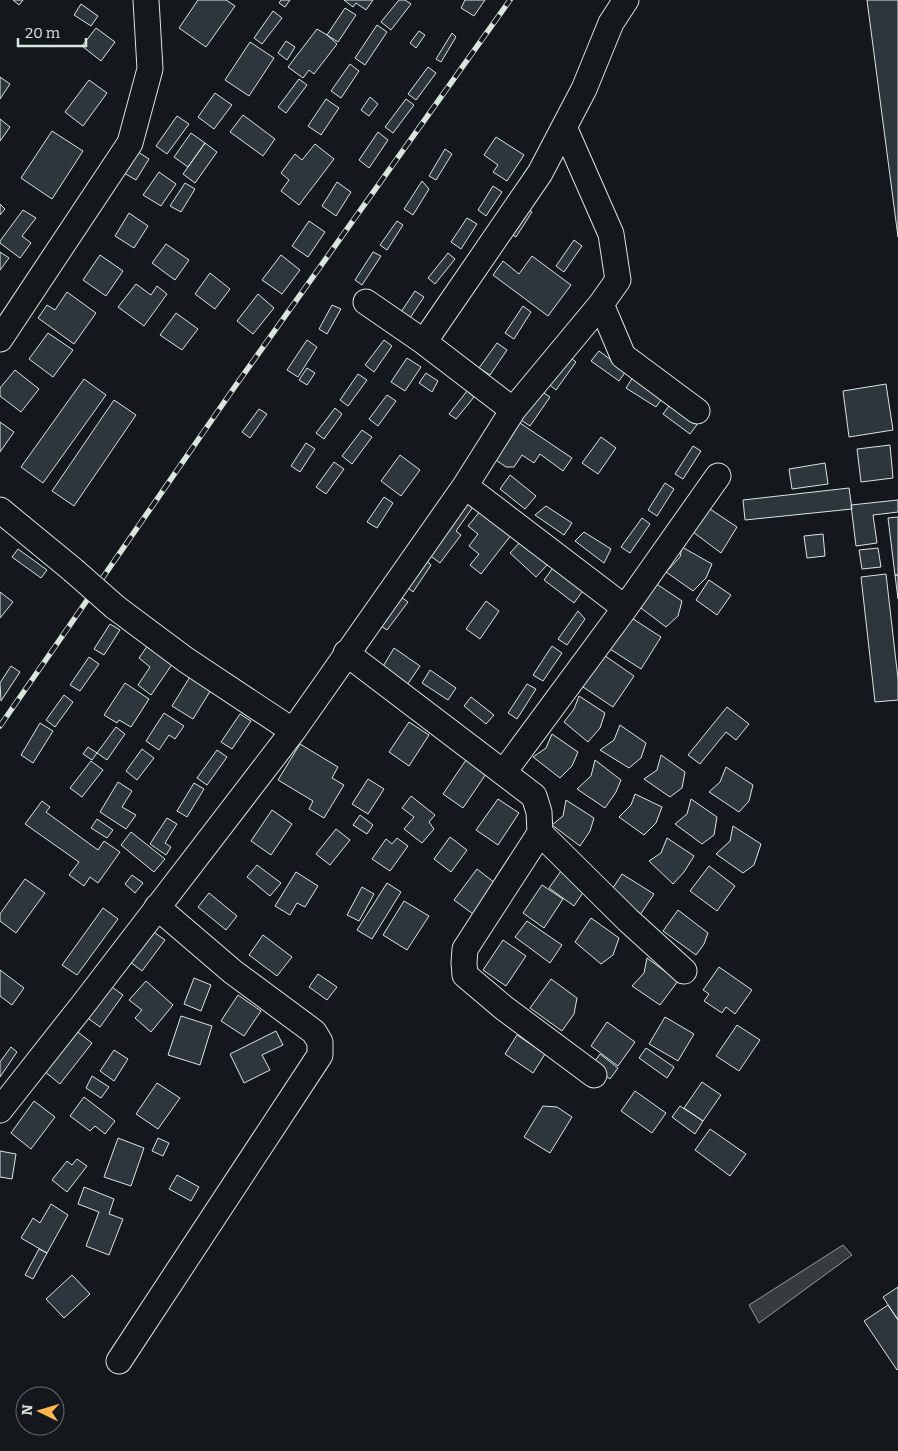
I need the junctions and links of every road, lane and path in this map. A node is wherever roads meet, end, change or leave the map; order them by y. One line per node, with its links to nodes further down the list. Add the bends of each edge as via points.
1 (146, 0): 6 (street, via 150,69 130,143)
2 (626, 0): 3 (street, via 611,23 584,89)
3 (564, 127): 5 (street, via 611,234 618,280); 7 (street, via 540,173)
4 (366, 302): 7 (street)
5 (601, 304): 8 (street); 9 (street, via 623,356)
6 (0, 339)
7 (424, 342): 8 (street)
8 (513, 410): 11 (street)
9 (696, 411)
10 (718, 476): 13 (street)
11 (466, 486): 13 (street); 14 (street)
12 (0, 510): 15 (street, bridge, via 115,607 186,660)
13 (625, 608): 16 (street)
14 (346, 653): 15 (street); 16 (street)
15 (293, 731): 18 (street)
16 (504, 772): 17 (street, via 534,796)
17 (540, 833): 19 (street); 20 (street, via 465,949 465,975)
18 (157, 907): 21 (street); 22 (street, via 234,972 314,1032 320,1042 320,1055)
19 (684, 971)
20 (594, 1075)
21 (0, 1110)
22 (119, 1361)

